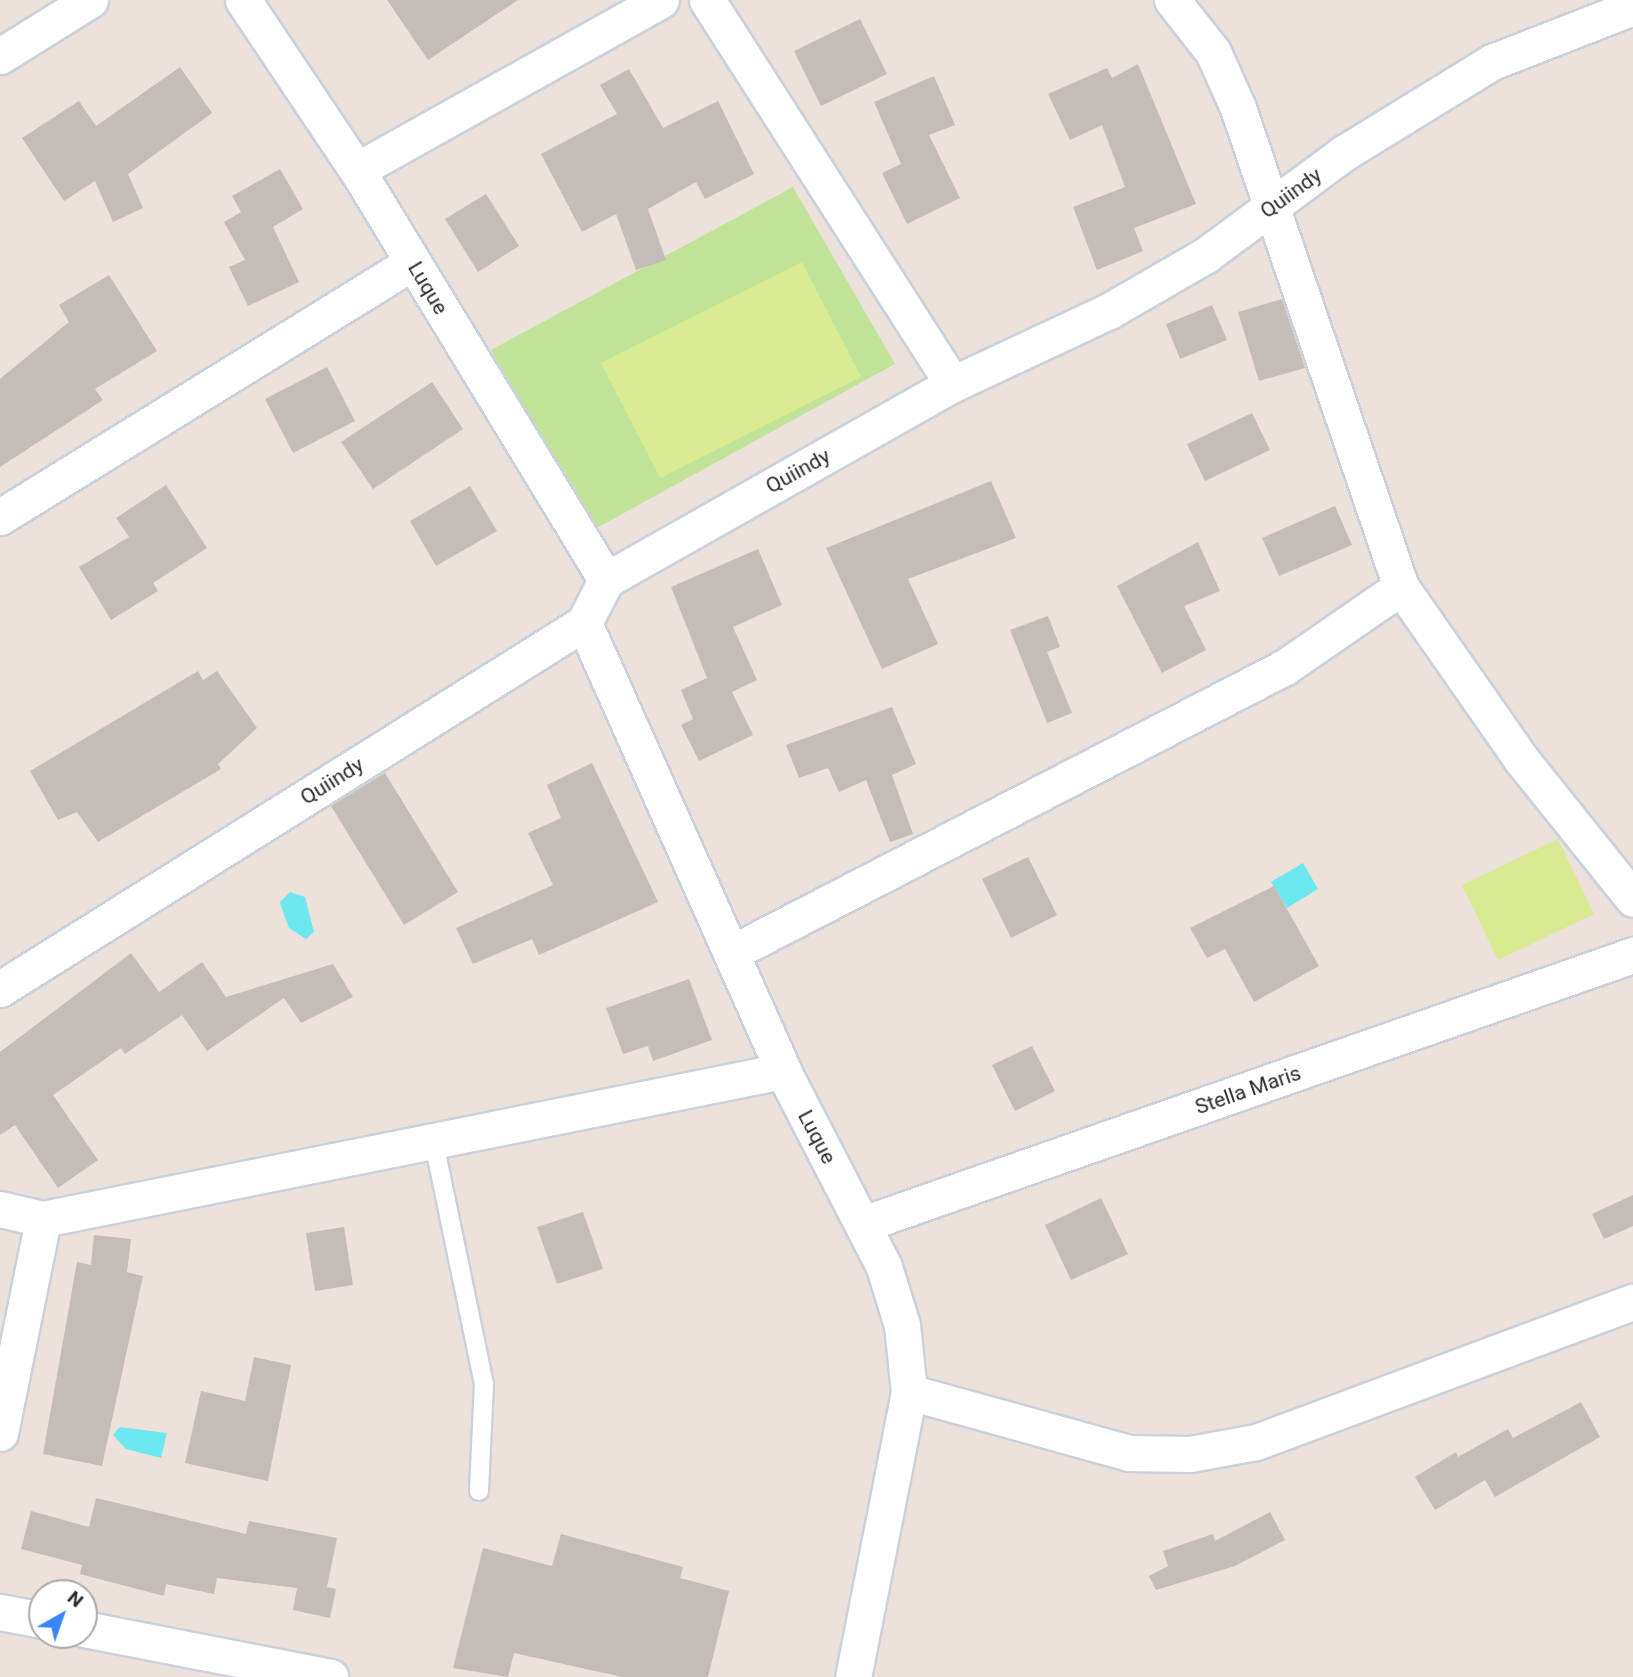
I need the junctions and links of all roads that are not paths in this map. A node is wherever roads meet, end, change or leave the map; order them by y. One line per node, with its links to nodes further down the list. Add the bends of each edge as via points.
1 (90, 0): 7 (street)
2 (243, 0): 8 (street, Luque)
3 (662, 0): 8 (street)
4 (707, 0): 11 (street)
5 (1172, 0): 9 (street, via 1213,52)
6 (1633, 7): 9 (street, Quiindy, via 1492,62 1344,153)
7 (0, 56)
8 (357, 170): 10 (street, Luque)
9 (1275, 205): 11 (street, Quiindy, via 1206,255 1109,311); 14 (street)
10 (412, 263): 12 (street); 13 (street, Luque)
11 (953, 384): 13 (street, Quiindy)
12 (0, 517)
13 (606, 580): 15 (street)
14 (1401, 587): 16 (street, via 1521,759); 17 (street, via 1285,667)
15 (584, 623): 17 (street, Luque); 19 (street, Quiindy)
16 (1633, 899)
17 (735, 951): 20 (street, Luque)
18 (1633, 955): 24 (street, Stella Maris)
19 (0, 989)
20 (783, 1071): 21 (street); 24 (street, Luque)
21 (433, 1139): 23 (street); 28 (lane, via 484,1384)
22 (0, 1209): 23 (street)
23 (43, 1219): 27 (street)
24 (863, 1224): 26 (street, Luque, via 902,1325)
25 (1633, 1302): 26 (street, via 1256,1442 1191,1454 1129,1453)
26 (909, 1392): 33 (street, Luque)
27 (0, 1433)
28 (480, 1491)
29 (0, 1612): 30 (street)
30 (28, 1617)
31 (98, 1632): 32 (street)
32 (330, 1677)
33 (853, 1677)

